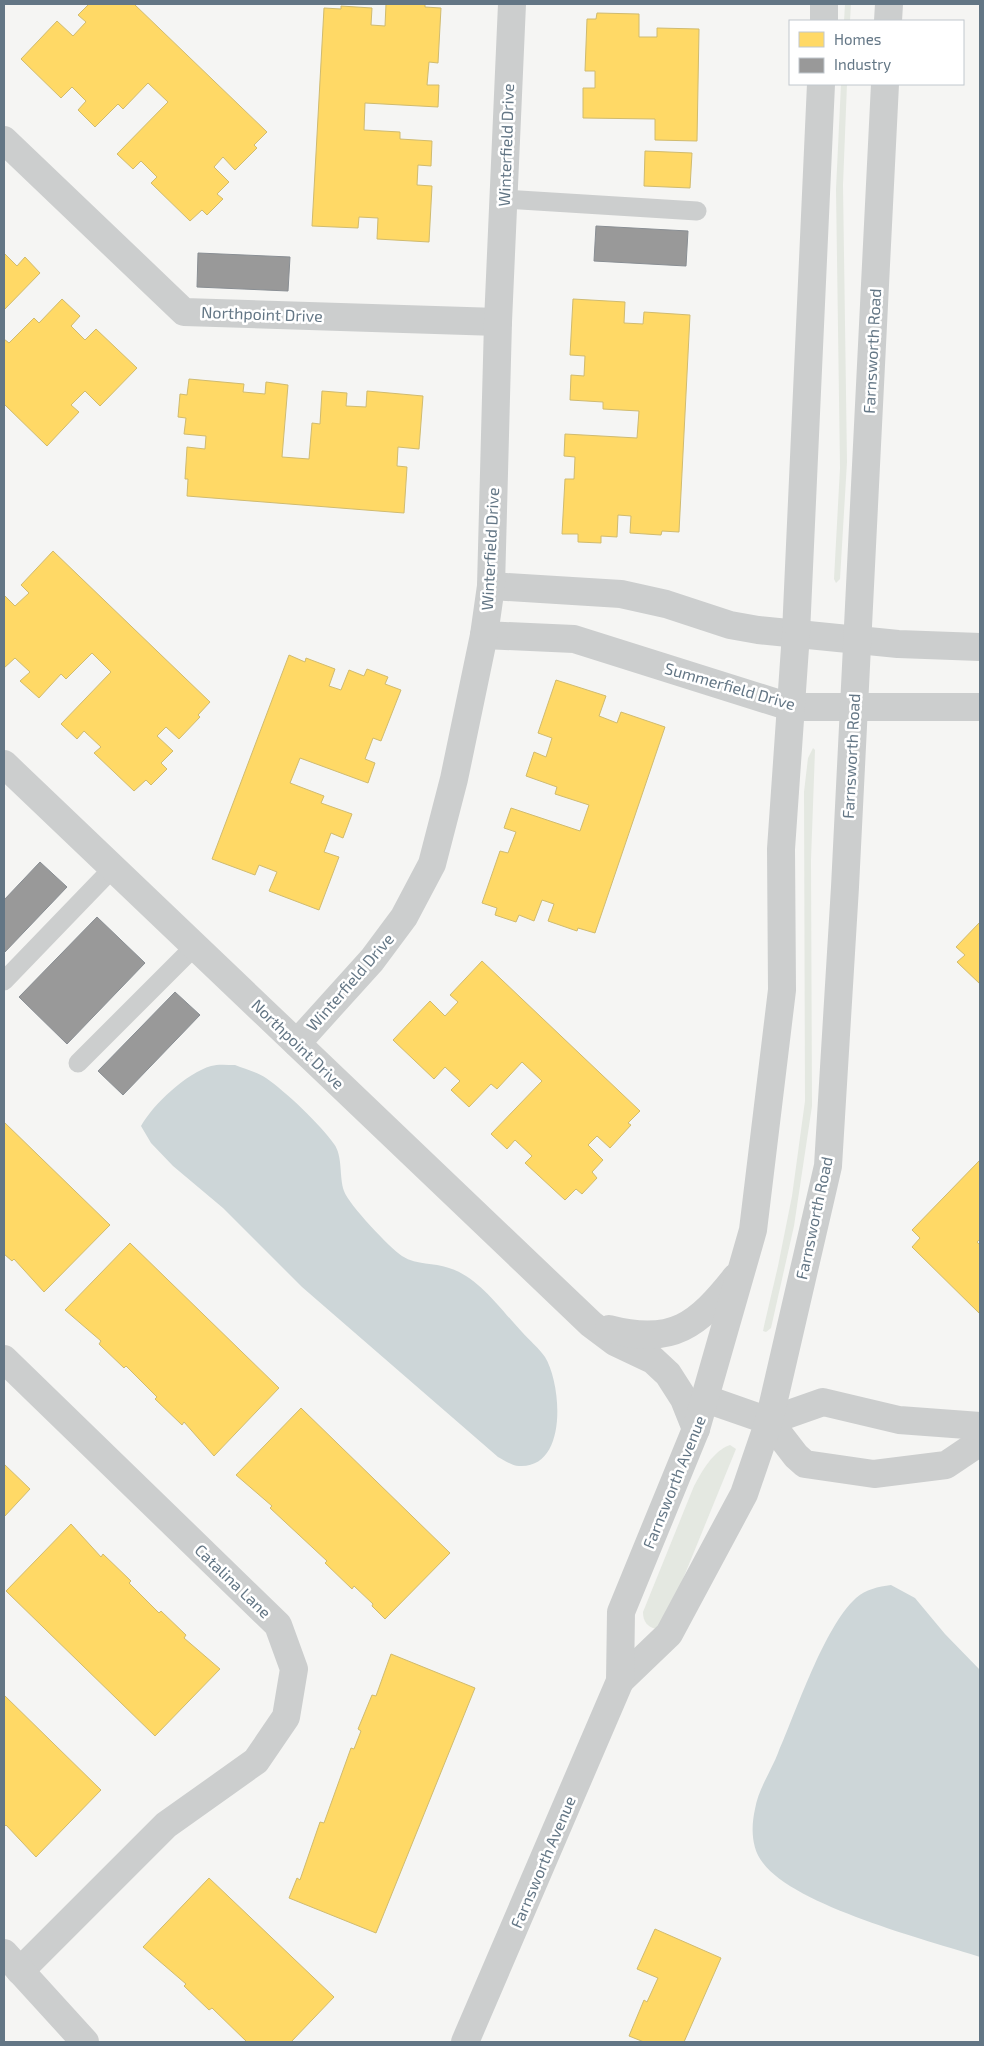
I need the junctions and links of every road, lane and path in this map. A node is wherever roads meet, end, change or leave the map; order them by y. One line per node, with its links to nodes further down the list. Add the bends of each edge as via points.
1 (512, 4): 9 (street, Winterfield Drive)
2 (824, 4): 4 (street)
3 (889, 4): 5 (street)
4 (824, 20)
5 (888, 20)
6 (821, 85): 13 (street)
7 (885, 85): 15 (street, Farnsworth Road)
8 (4, 140): 11 (street, Northpoint Drive, via 184,312)
9 (504, 199): 10 (lane); 11 (street, Winterfield Drive)
10 (697, 211)
11 (498, 322): 12 (street, Winterfield Drive)
12 (491, 586): 13 (street, via 621,594 666,604 730,625); 14 (street, Winterfield Drive)
13 (796, 633): 15 (street); 17 (street)
14 (484, 635): 17 (street, Summerfield Drive, via 574,639); 24 (street, Winterfield Drive, via 432,864 404,917 372,960)
15 (858, 640): 16 (street); 18 (street, Farnsworth Road)
16 (980, 647)
17 (790, 707): 18 (street, Summerfield Drive); 26 (street, via 780,849 782,990 753,1230)
18 (854, 707): 19 (street, Summerfield Drive); 30 (street, Farnsworth Road, via 828,1166)
19 (980, 707)
20 (4, 764): 21 (street, Northpoint Drive)
21 (113, 868): 22 (street, Northpoint Drive); 23 (lane)
22 (195, 946): 24 (street, Northpoint Drive); 25 (lane)
23 (4, 981)
24 (297, 1043): 27 (street, Northpoint Drive)
25 (78, 1062)
26 (744, 1267): 27 (street, via 712,1307 676,1330 661,1335 641,1335); 29 (street)
27 (591, 1324): 32 (street, Northpoint Drive, via 615,1342 653,1360 668,1374 684,1399)
28 (4, 1360): 35 (street, Catalina Lane, via 278,1625 294,1669 286,1717 256,1761 166,1825)
29 (706, 1399): 30 (street); 32 (street, Farnsworth Avenue)
30 (769, 1421): 31 (street, via 823,1402 898,1420); 33 (street, via 805,1464 874,1474 946,1464); 34 (street, Farnsworth Avenue, via 744,1494 669,1634)
31 (980, 1426)
32 (696, 1429): 34 (street, Farnsworth Avenue, via 621,1612)
33 (980, 1442)
34 (620, 1681): 37 (street, Farnsworth Avenue)
35 (12, 1962): 36 (street)
36 (86, 2042)
37 (465, 2042)

